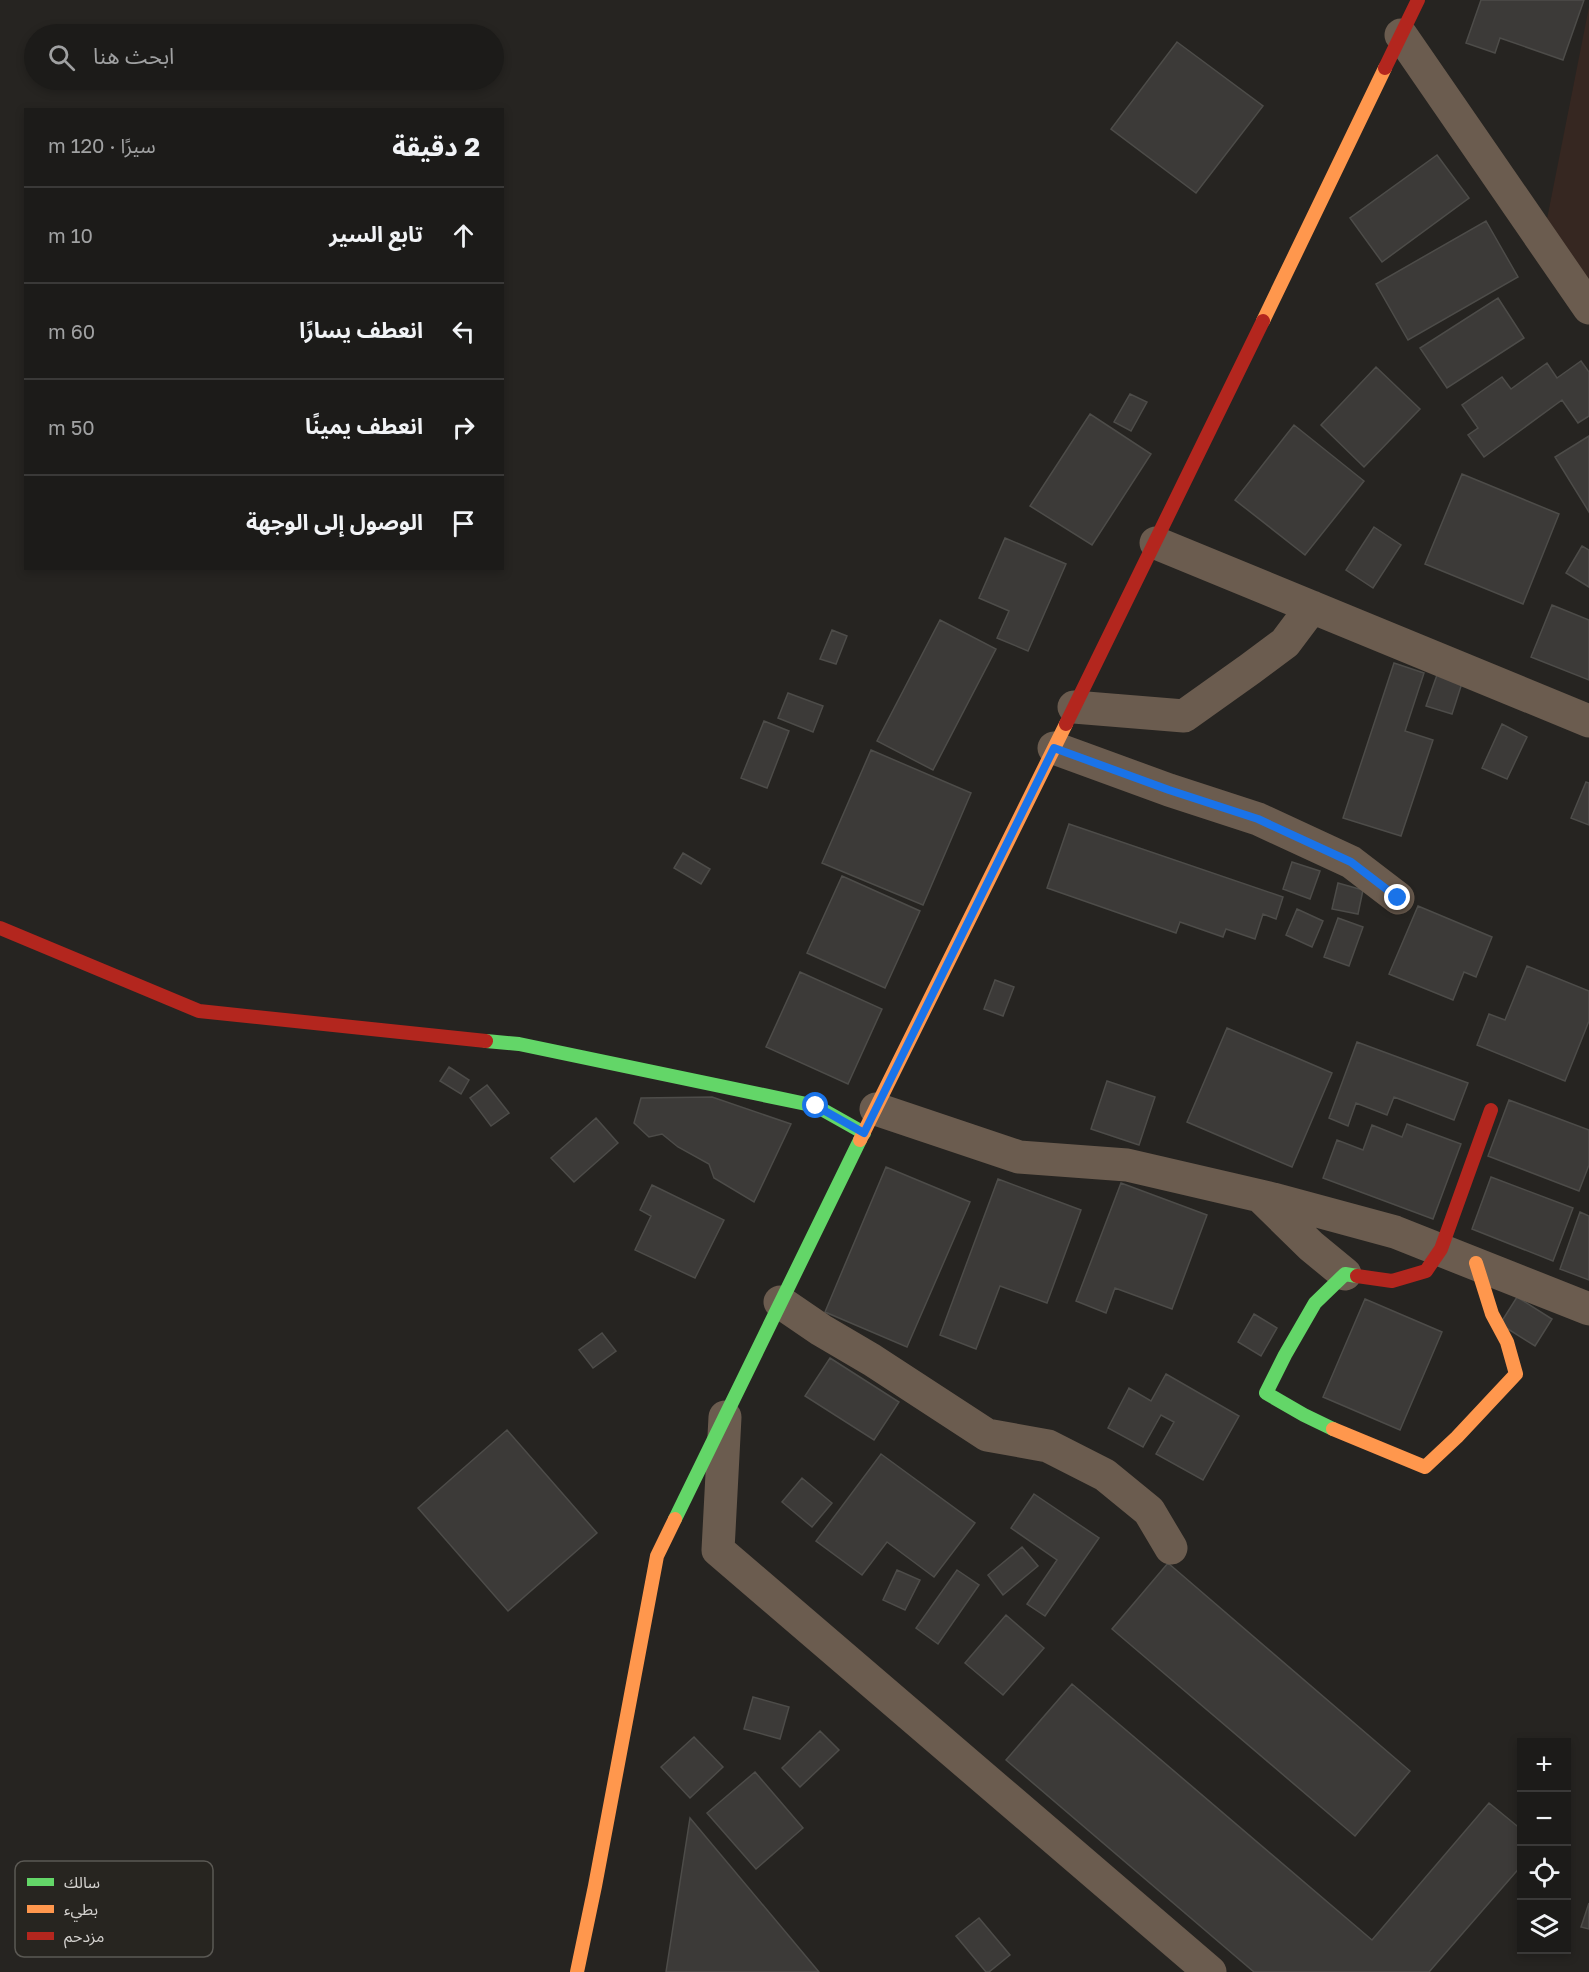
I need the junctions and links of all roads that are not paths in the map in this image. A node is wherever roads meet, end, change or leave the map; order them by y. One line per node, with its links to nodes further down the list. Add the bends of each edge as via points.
1 (1411, 10): 2 (street); 3 (street)
2 (1589, 308)
3 (1156, 543): 4 (street); 5 (street)
4 (1312, 607): 5 (street, via 1285,643 1184,716); 6 (street)
5 (1074, 707): 7 (street)
6 (1589, 721)
7 (1054, 748): 8 (street, via 1258,819 1351,862); 11 (street)
8 (1398, 898)
9 (0, 928): 11 (street, via 199,1011 519,1044 816,1106)
10 (1491, 1110): 13 (street)
11 (870, 1121): 12 (street, via 1018,1157 1127,1165); 16 (street)
12 (1259, 1196): 13 (street, via 1395,1232); 15 (street)
13 (1441, 1249): 14 (street); 15 (street, via 1426,1271 1392,1281)
14 (1476, 1263): 15 (street, via 1516,1374 1425,1467 1295,1410 1266,1393 1316,1303); 17 (street)
15 (1345, 1274)
16 (780, 1302): 18 (street); 19 (street, via 987,1435 1048,1446 1105,1475 1149,1511)
17 (1589, 1309)
18 (724, 1417): 20 (street, via 657,1556); 21 (street, via 718,1550)
19 (1171, 1548)
20 (577, 1972)
21 (1210, 1972)

